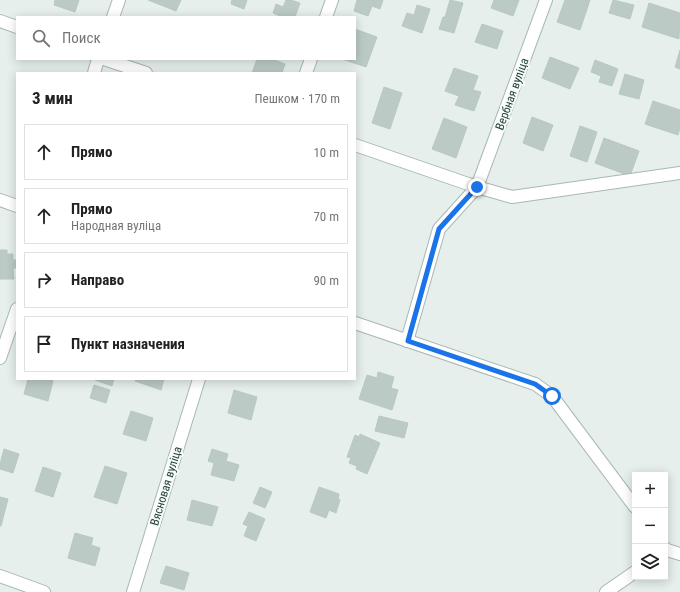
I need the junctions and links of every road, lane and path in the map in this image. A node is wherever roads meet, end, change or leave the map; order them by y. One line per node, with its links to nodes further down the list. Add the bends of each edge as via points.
1 (119, 0): 4 (street)
2 (332, 0): 5 (street)
3 (546, 0): 16 (street, Вербная вуліца)
4 (113, 16)
5 (326, 16)
6 (0, 21): 7 (street)
7 (16, 27)
8 (98, 60): 11 (street)
9 (107, 60): 12 (street)
10 (311, 60): 13 (street)
11 (94, 72)
12 (143, 72)
13 (306, 72)
14 (356, 145): 16 (street)
15 (680, 173): 16 (street, via 512,197)
16 (477, 187): 21 (street, via 439,229)
17 (0, 200): 18 (street)
18 (16, 206)
19 (16, 312): 22 (street)
20 (356, 323): 21 (street)
21 (408, 341): 24 (street, via 535,384 552,396)
22 (0, 358)
23 (199, 380): 30 (street, Вясновая вуліца)
24 (632, 504)
25 (668, 551): 26 (street)
26 (680, 554)
27 (632, 574): 31 (street)
28 (0, 576): 29 (street)
29 (44, 592)
30 (133, 592)
31 (606, 592)

